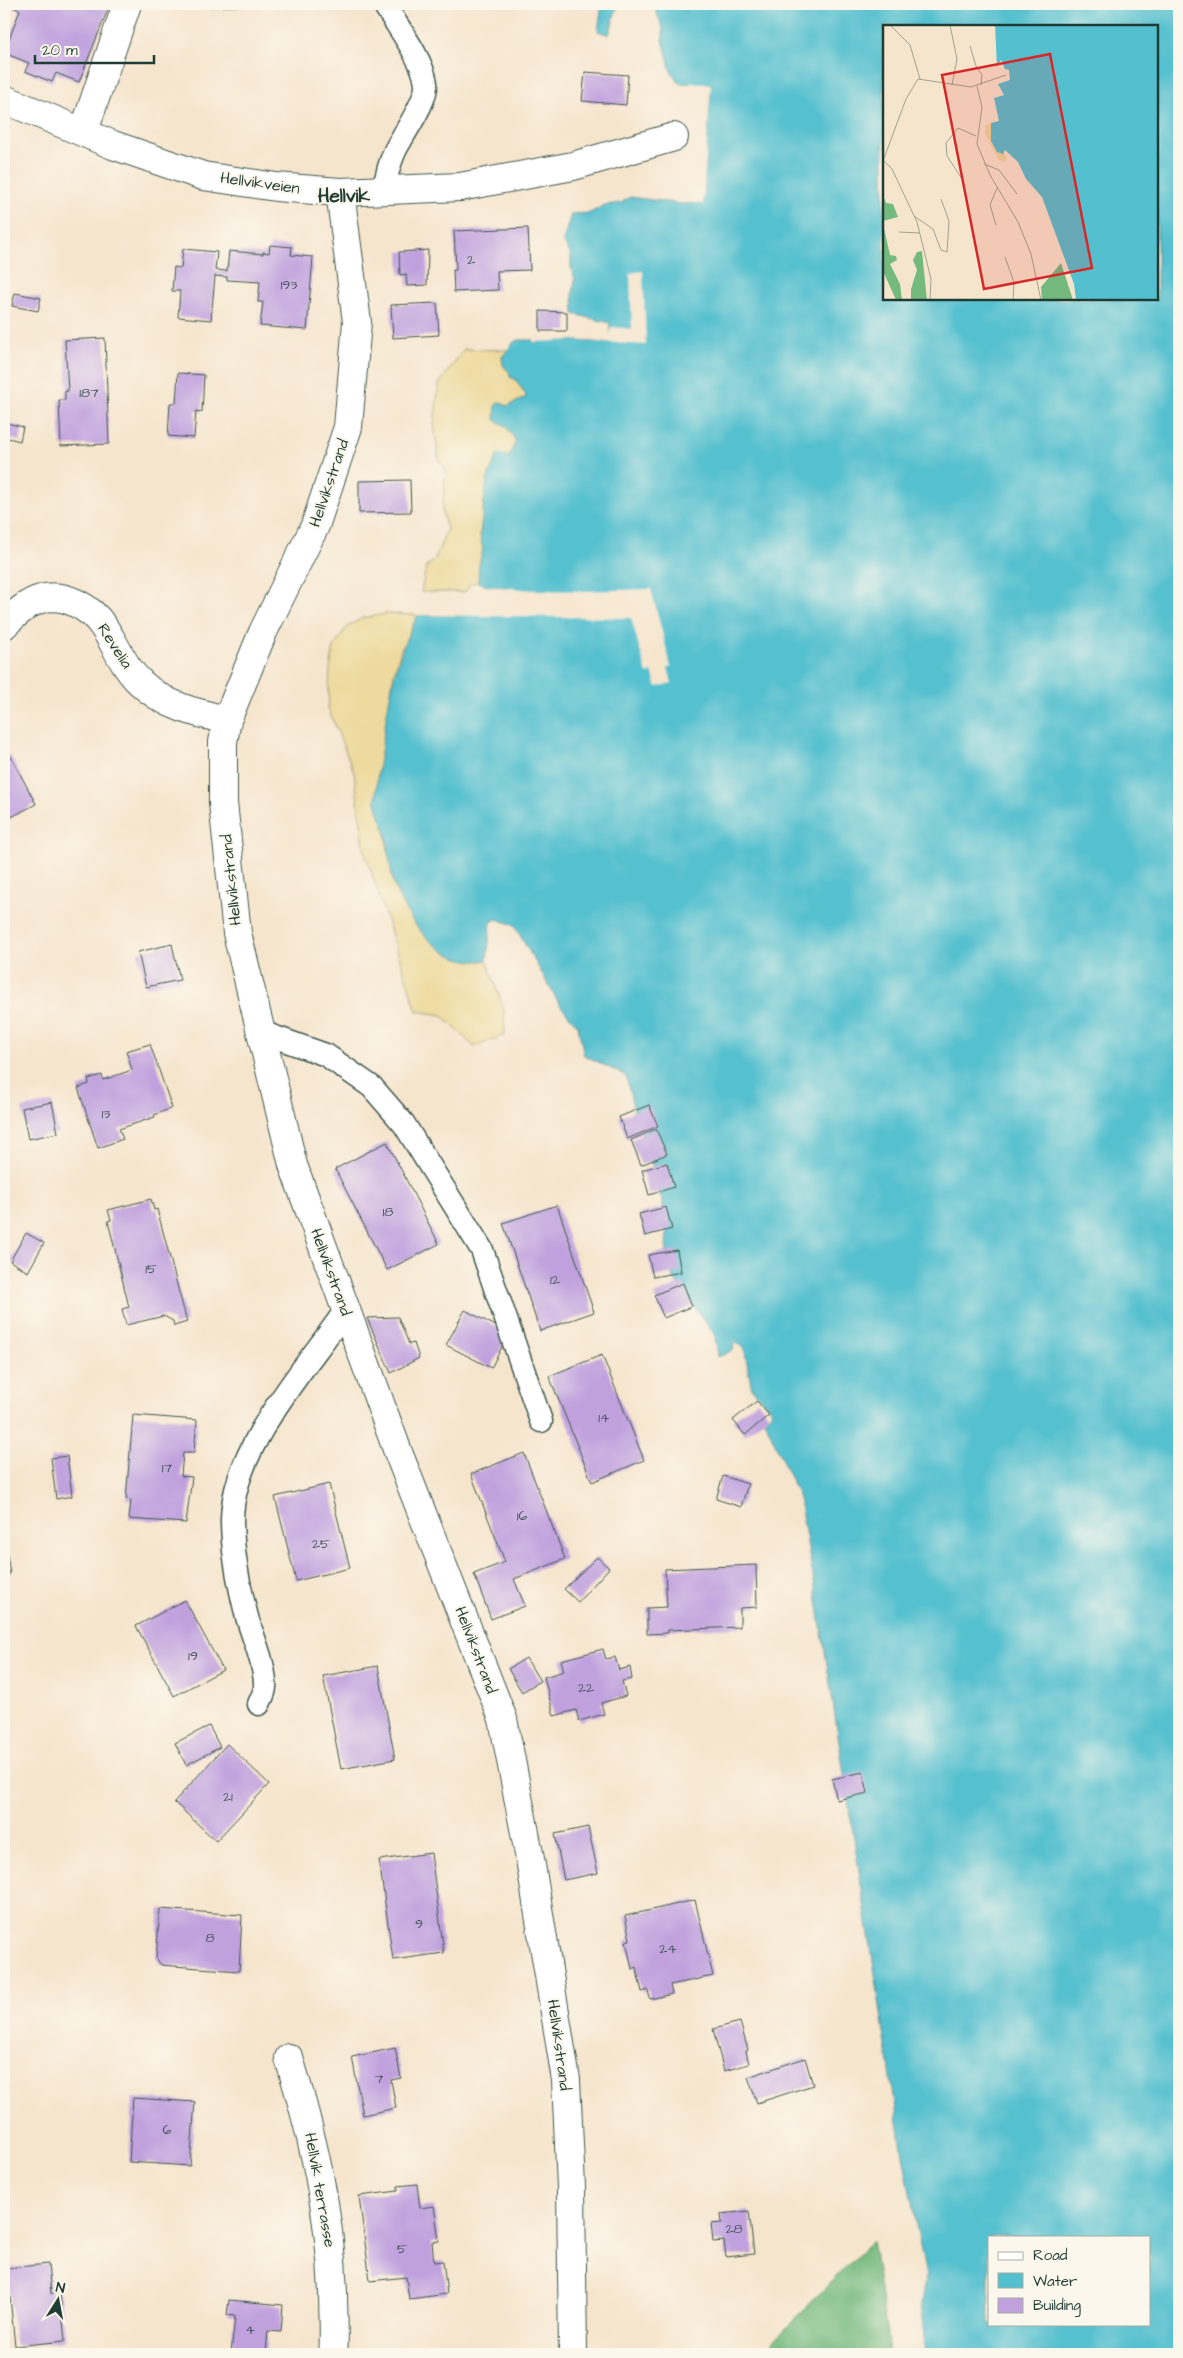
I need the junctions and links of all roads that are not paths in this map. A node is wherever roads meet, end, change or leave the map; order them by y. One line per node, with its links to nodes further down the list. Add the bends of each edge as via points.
1 (127, 4): 4 (street)
2 (384, 4): 6 (lane, via 414,52 426,82 424,94 394,152)
3 (4, 99): 4 (street, Hellvikveien)
4 (84, 131): 7 (street, Hellvikveien, via 113,145 202,176)
5 (674, 138): 6 (street, Hellvikveien, via 572,166 460,187)
6 (384, 190): 7 (street, Hellvikveien)
7 (340, 192): 9 (street, Hellvikstrand, via 357,322 348,427 315,526 263,632)
8 (4, 626): 9 (street, Revelia, via 26,606 41,599 68,600 92,613 125,664 154,695 189,711)
9 (227, 720): 10 (street, Hellvikstrand, via 223,742 223,803 237,933)
10 (261, 1032): 11 (street, Hellvikstrand, via 293,1165); 12 (lane, via 326,1055 372,1087 404,1124 482,1250)
11 (345, 1311): 13 (lane, via 293,1381 264,1427 240,1479 232,1518 235,1557 246,1615 266,1685); 16 (street, Hellvikstrand, via 503,1719 530,1858 566,2080)
12 (541, 1420)
13 (259, 1704)
14 (289, 2058): 15 (street, Hellvik terrasse, via 305,2109 326,2206 331,2248)
15 (333, 2354)
16 (573, 2354)

